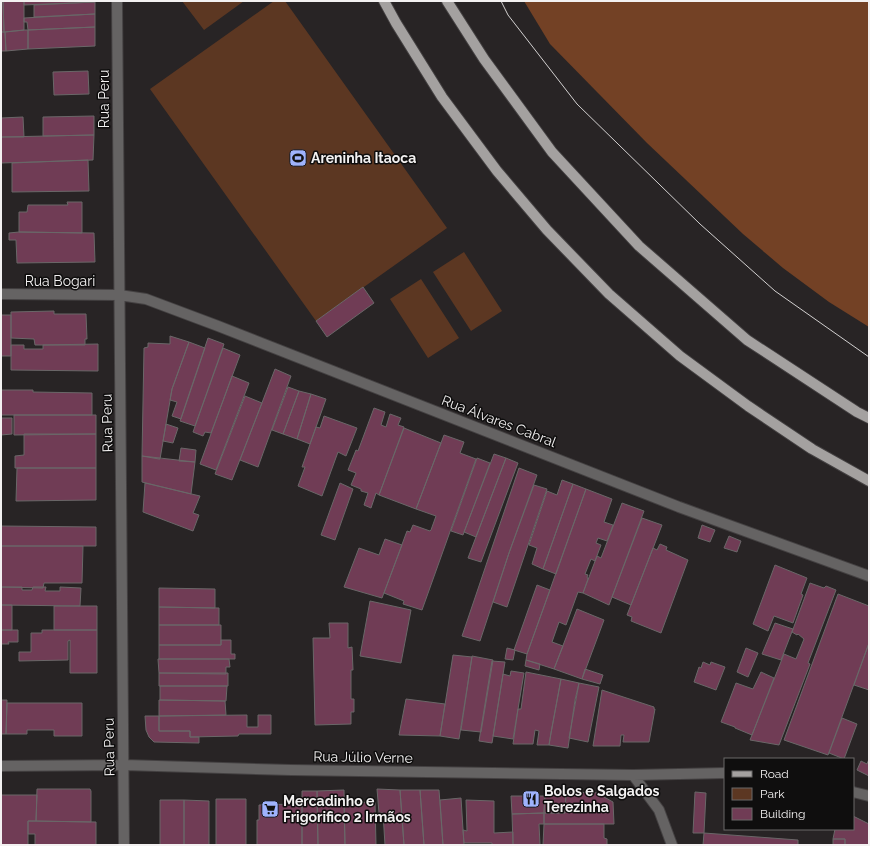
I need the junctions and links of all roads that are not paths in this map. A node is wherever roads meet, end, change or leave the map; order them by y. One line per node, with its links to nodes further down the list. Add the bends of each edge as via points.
1 (117, 1): 5 (street, Rua Peru)
2 (384, 1): 7 (main road, via 442,97 497,171 547,230 609,294 680,356 748,406 812,449)
3 (447, 1): 6 (main road, via 484,59 552,152 639,246 747,340)
4 (1, 294): 5 (street, Rua Bogari)
5 (119, 295): 8 (street, Rua Álvares Cabral, via 146,299 679,507); 9 (street, Rua Peru)
6 (869, 418)
7 (869, 481)
8 (869, 576)
9 (124, 765): 10 (street, Rua Júlio Verne); 12 (street, Rua Júlio Verne); 15 (street, Rua Peru)
10 (1, 766)
11 (724, 773): 12 (street, Rua Júlio Verne)
12 (633, 775): 16 (street, via 659,810)
13 (854, 792): 14 (street)
14 (869, 796)
15 (124, 845)
16 (672, 845)

